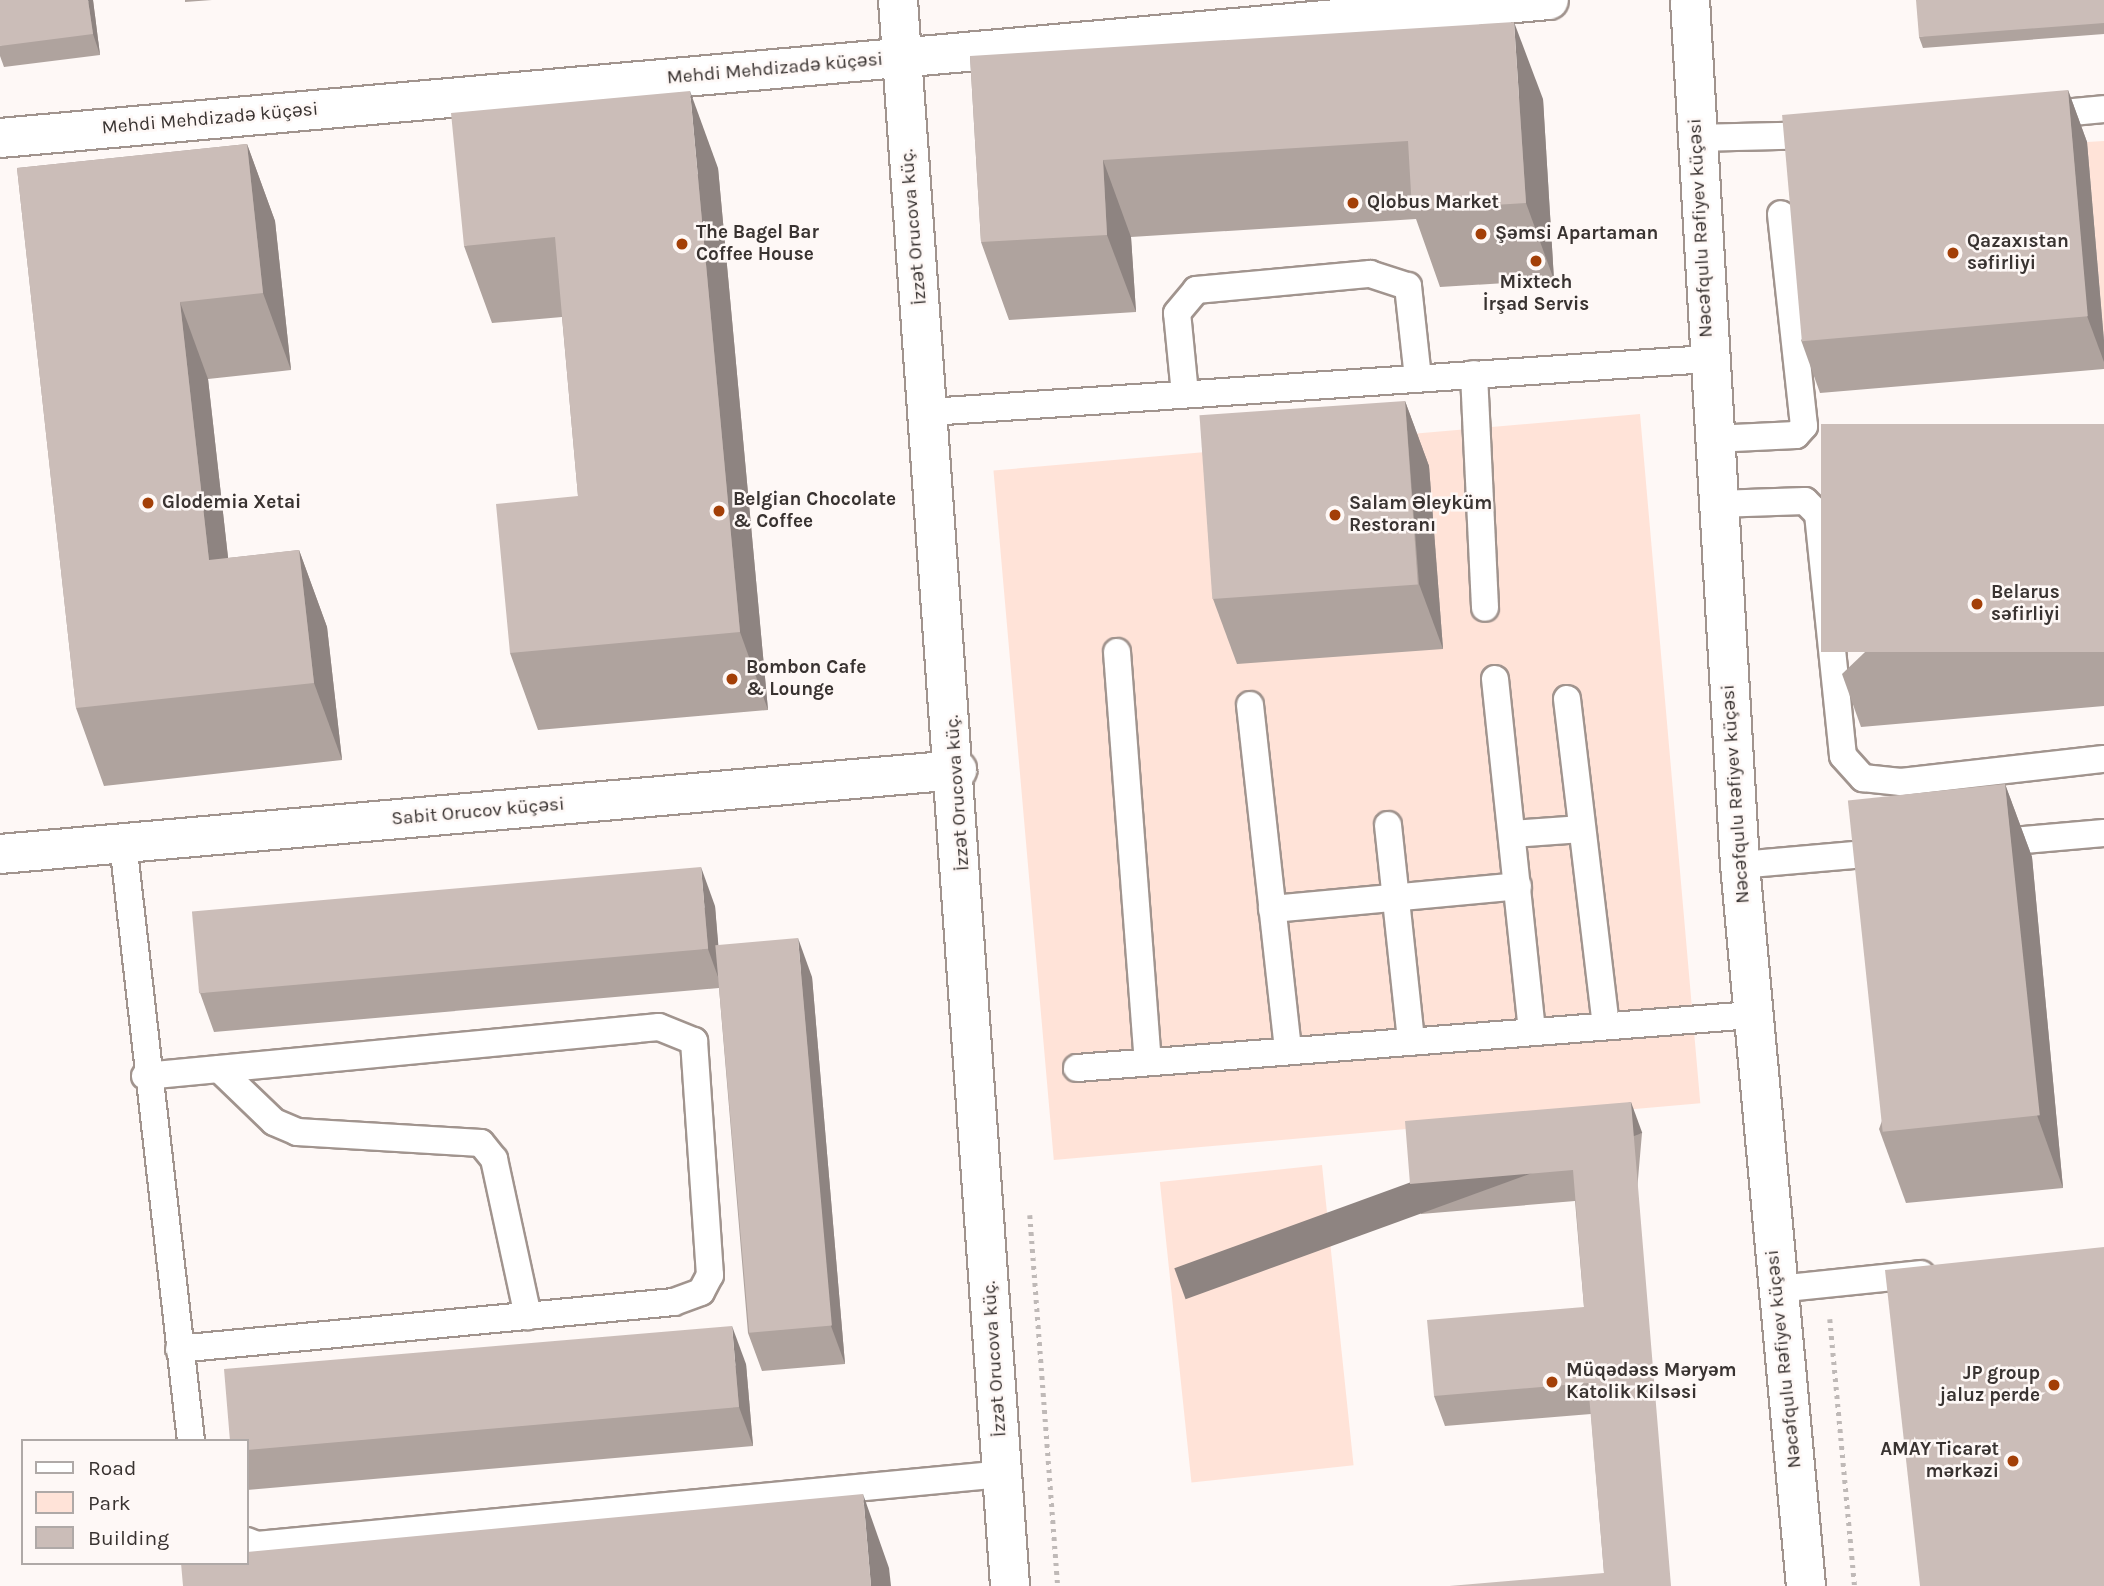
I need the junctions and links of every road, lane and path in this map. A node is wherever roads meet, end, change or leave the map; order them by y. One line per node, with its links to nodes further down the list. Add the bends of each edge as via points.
1 (898, 0): 4 (main road, İzzət Orucova küç.)
2 (1549, 0): 4 (main road, Mehdi Mehdizadə küçəsi)
3 (1690, 0): 9 (main road, Nəcəfqulu Rəfiyev küçəsi)
4 (902, 58): 8 (main road, Mehdi Mehdizadə küçəsi); 15 (main road, İzzət Orucova küç.)
5 (2104, 109): 6 (lane)
6 (2007, 118)
7 (1840, 133): 9 (lane)
8 (0, 138)
9 (1697, 138): 11 (main road, Nəcəfqulu Rəfiyev küçəsi)
10 (1781, 215): 16 (lane, via 1804,426 1796,435)
11 (1707, 359): 12 (lane); 16 (main road, Nəcəfqulu Rəfiyev küçəsi)
12 (1474, 374): 13 (lane); 18 (lane)
13 (1418, 378): 14 (lane); 14 (lane, via 1408,286 1370,274 1196,290 1177,313)
14 (1185, 394): 15 (lane)
15 (930, 412): 24 (main road, İzzət Orucova küç.)
16 (1713, 439): 17 (main road, Nəcəfqulu Rəfiyev küçəsi)
17 (1717, 503): 23 (lane, via 1805,501 1818,514 1843,755 1863,778 1901,782); 33 (main road, Nəcəfqulu Rəfiyev küçəsi)
18 (1485, 608)
19 (1117, 652): 42 (lane)
20 (1495, 679): 28 (lane)
21 (1567, 699): 26 (lane)
22 (1250, 705): 36 (lane)
23 (2104, 759)
24 (957, 770): 29 (main road, Sabit Orucov küçəsi); 52 (main road, İzzət Orucova küç.)
25 (1388, 825): 35 (lane)
26 (1582, 829): 28 (lane); 38 (lane)
27 (2104, 833): 30 (lane)
28 (1512, 835): 34 (lane)
29 (123, 843): 32 (main road, Sabit Orucov küçəsi); 45 (lane)
30 (1956, 846)
31 (1915, 850): 33 (lane)
32 (0, 854)
33 (1740, 865): 37 (main road, Nəcəfqulu Rəfiyev küçəsi)
34 (1518, 886): 35 (lane); 39 (lane)
35 (1397, 897): 36 (lane); 40 (lane)
36 (1272, 909): 41 (lane)
37 (1752, 1015): 38 (lane); 48 (main road, Nəcəfqulu Rəfiyev küçəsi)
38 (1606, 1026): 39 (lane)
39 (1532, 1032): 40 (lane)
40 (1411, 1042): 41 (lane)
41 (1288, 1050): 42 (lane)
42 (1148, 1062): 43 (lane)
43 (1077, 1068)
44 (219, 1069): 45 (lane); 49 (lane, via 274,1122 297,1132 481,1143 494,1159); 49 (lane, via 659,1027 694,1041 710,1275 701,1292 674,1302)
45 (145, 1076): 50 (lane)
46 (1951, 1271): 47 (lane)
47 (1827, 1283): 48 (lane); 56 (path)
48 (1777, 1289): 55 (main road, Nəcəfqulu Rəfiyev küçəsi)
49 (528, 1316): 50 (lane)
50 (179, 1349): 51 (lane)
51 (191, 1439)
52 (1002, 1474): 53 (lane, via 257,1545); 54 (main road, İzzət Orucova küç.)
53 (248, 1541)
54 (1010, 1586)
55 (1806, 1586)
56 (1855, 1586)

